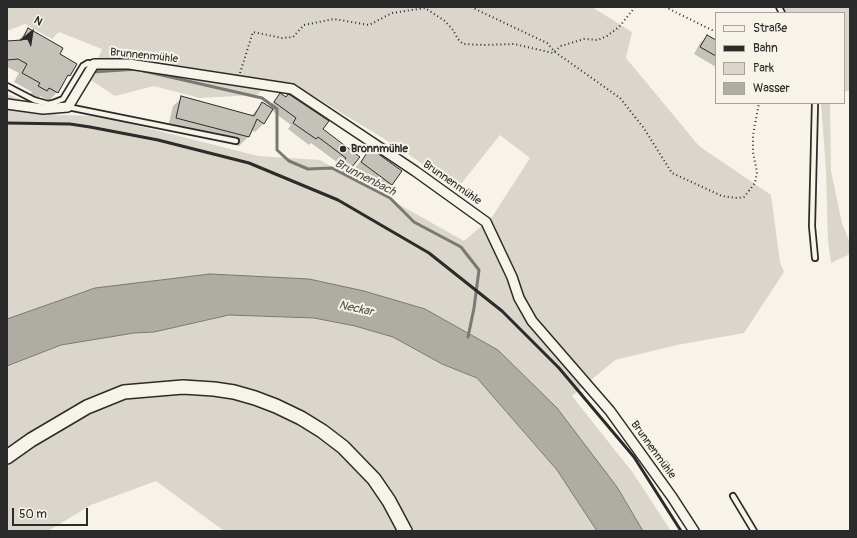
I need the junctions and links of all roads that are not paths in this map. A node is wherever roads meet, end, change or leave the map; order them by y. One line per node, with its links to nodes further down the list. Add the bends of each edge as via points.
1 (94, 64): 2 (lane, via 88,63 83,66 63,99 53,103 34,100); 5 (street, Brunnenmühle); 11 (street, Brunnenmühle, via 129,64 292,88 416,171 486,222 519,298 532,321 610,411)
2 (7, 86)
3 (7, 104): 5 (street, via 43,109)
4 (815, 104): 7 (lane, via 812,226)
5 (68, 107): 6 (lane)
6 (236, 142)
7 (815, 258)
8 (7, 457): 10 (main road, via 87,406 124,392 183,387 234,392 276,406 301,418 343,447 374,479 389,500)
9 (733, 496): 12 (lane)
10 (405, 531)
11 (694, 531)
12 (754, 531)

